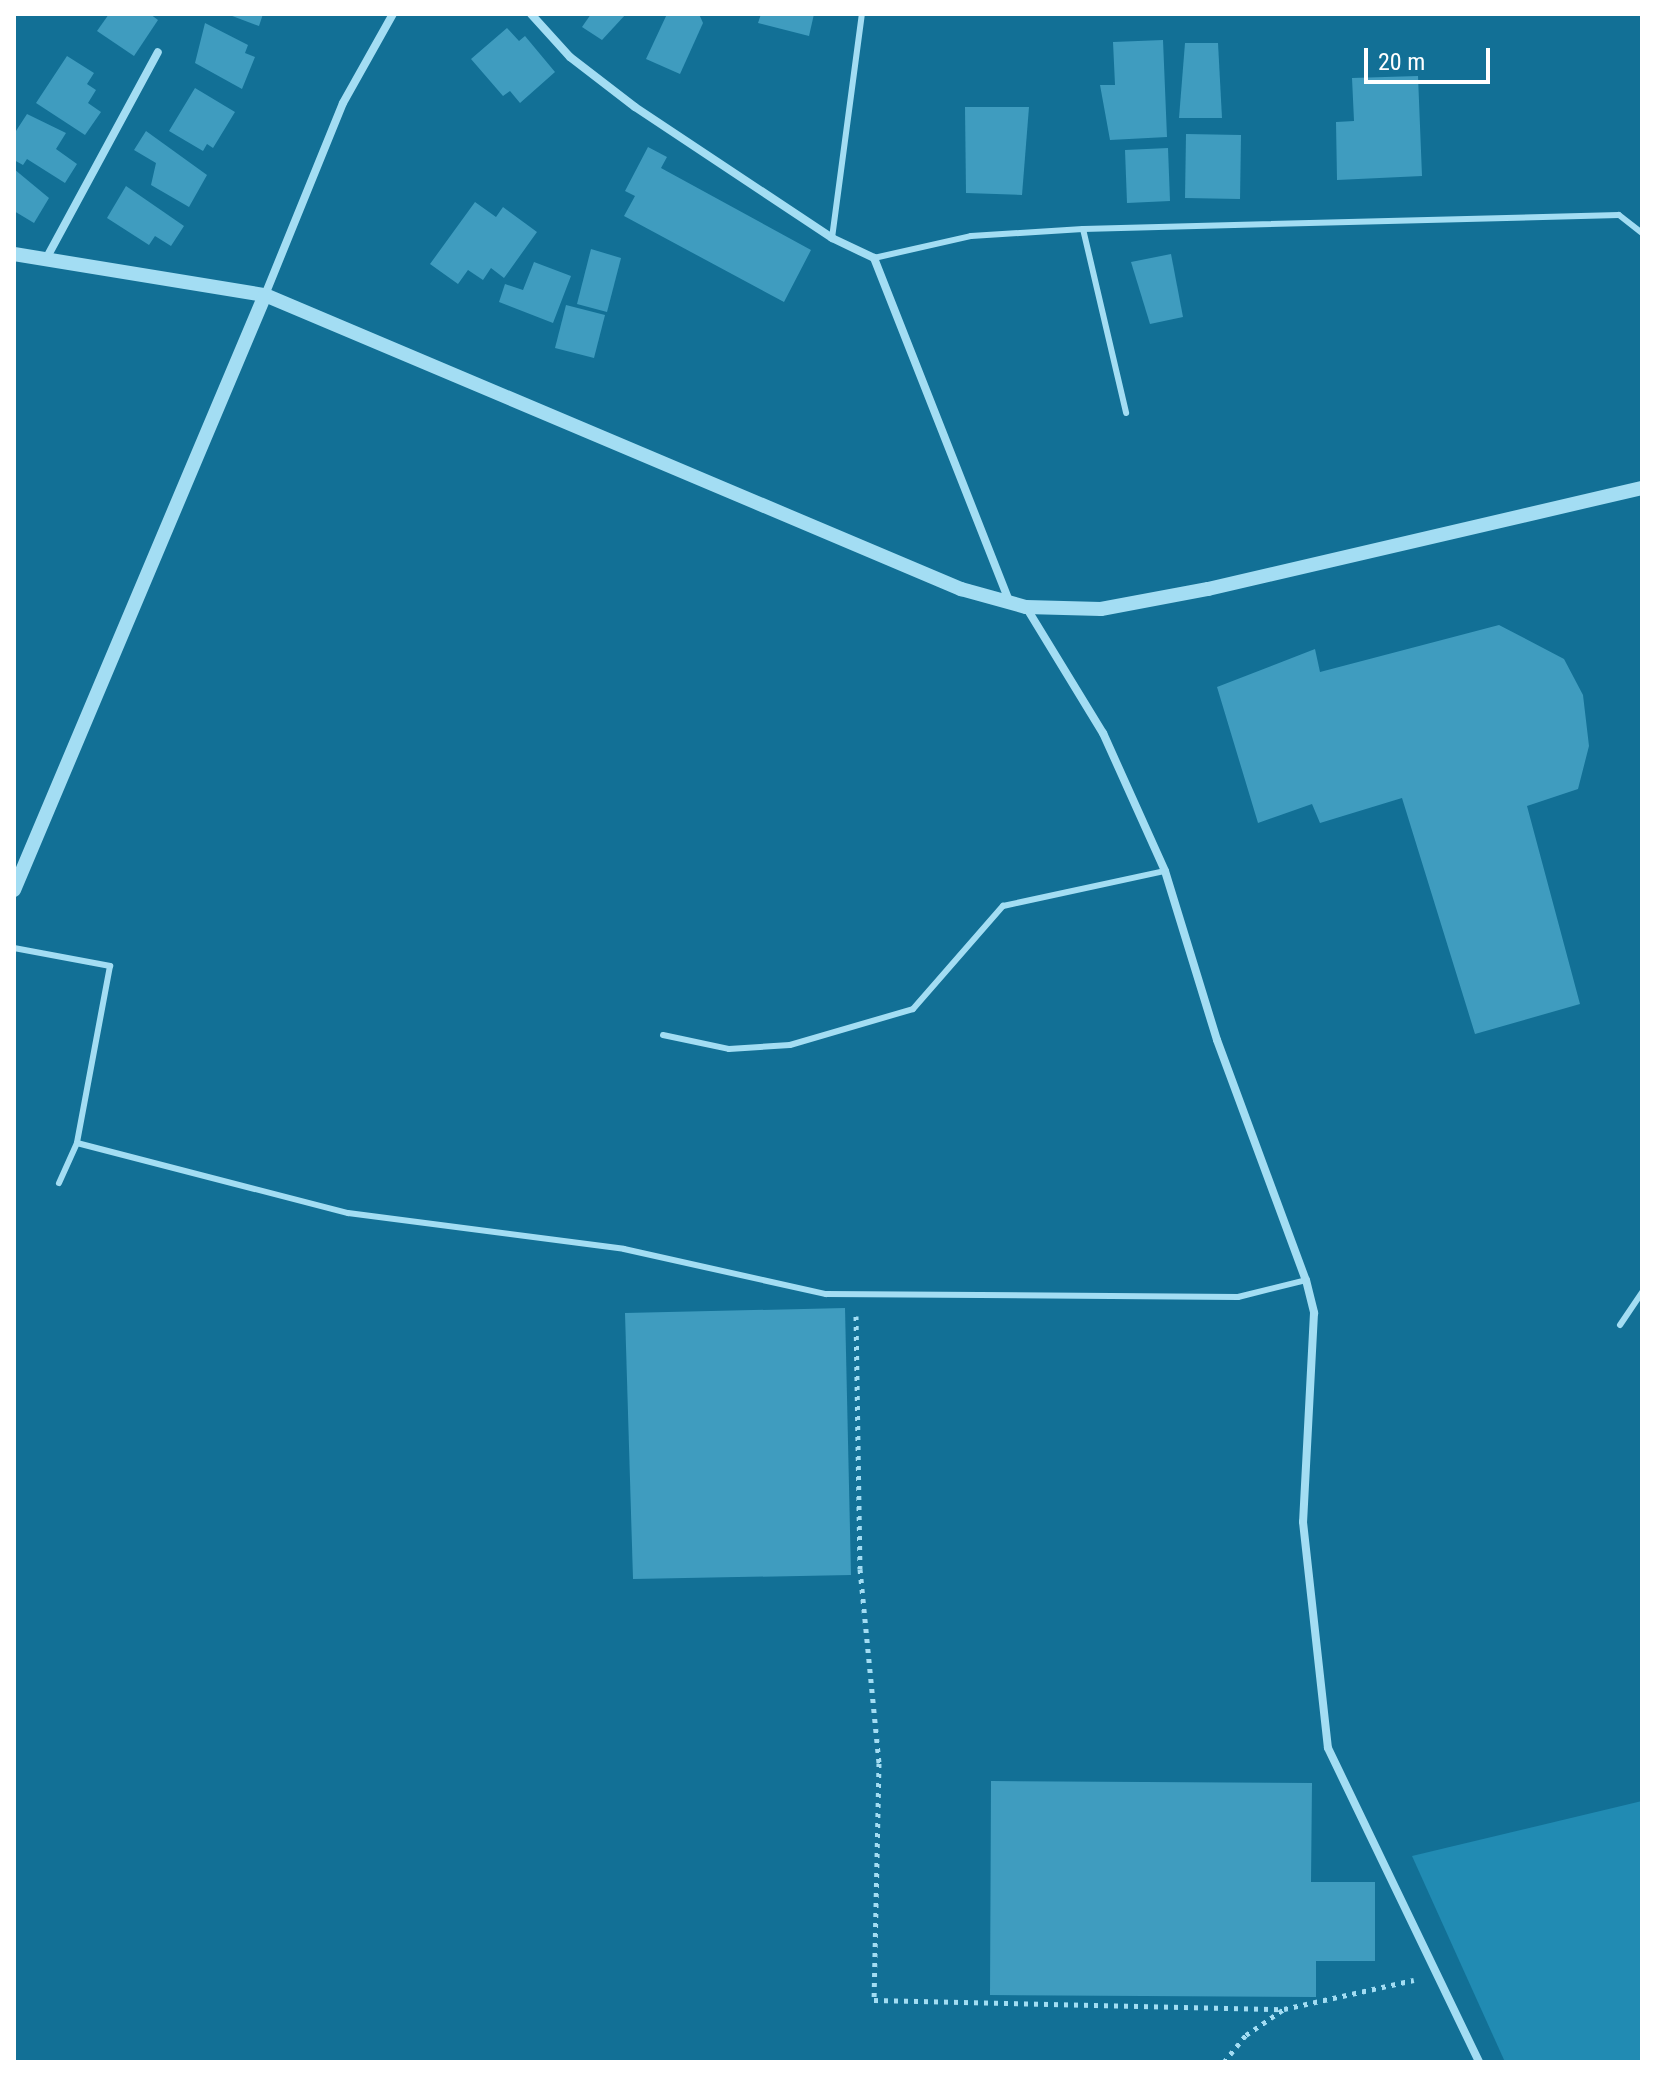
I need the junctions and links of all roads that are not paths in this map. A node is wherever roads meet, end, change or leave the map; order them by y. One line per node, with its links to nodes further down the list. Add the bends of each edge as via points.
1 (393, 14): 11 (street, via 343,103)
2 (531, 14): 7 (street, via 570,57 635,107)
3 (862, 14): 7 (lane)
4 (158, 52): 10 (street)
5 (1083, 229): 6 (lane, via 1619,215); 9 (lane, via 971,236); 12 (lane)
6 (1642, 233)
7 (832, 238): 9 (street)
8 (14, 254): 10 (street)
9 (874, 258): 14 (street)
10 (46, 259): 11 (street)
11 (265, 295): 14 (street); 16 (street)
12 (1126, 413)
13 (1642, 488): 14 (street, via 1193,592 1101,609)
14 (1018, 605): 15 (street, via 1103,733)
15 (1165, 871): 18 (lane, via 1003,906 913,1009 790,1045 729,1049); 21 (street, via 1217,1040)
16 (14, 890)
17 (14, 948): 19 (lane, via 110,966)
18 (663, 1035)
19 (77, 1143): 20 (lane); 21 (lane, via 348,1213 624,1249 826,1294 1238,1297)
20 (59, 1183)
21 (1306, 1280): 24 (street, via 1314,1313 1303,1522 1328,1748)
22 (1642, 1292): 23 (lane)
23 (1620, 1325)
24 (1479, 2062)

